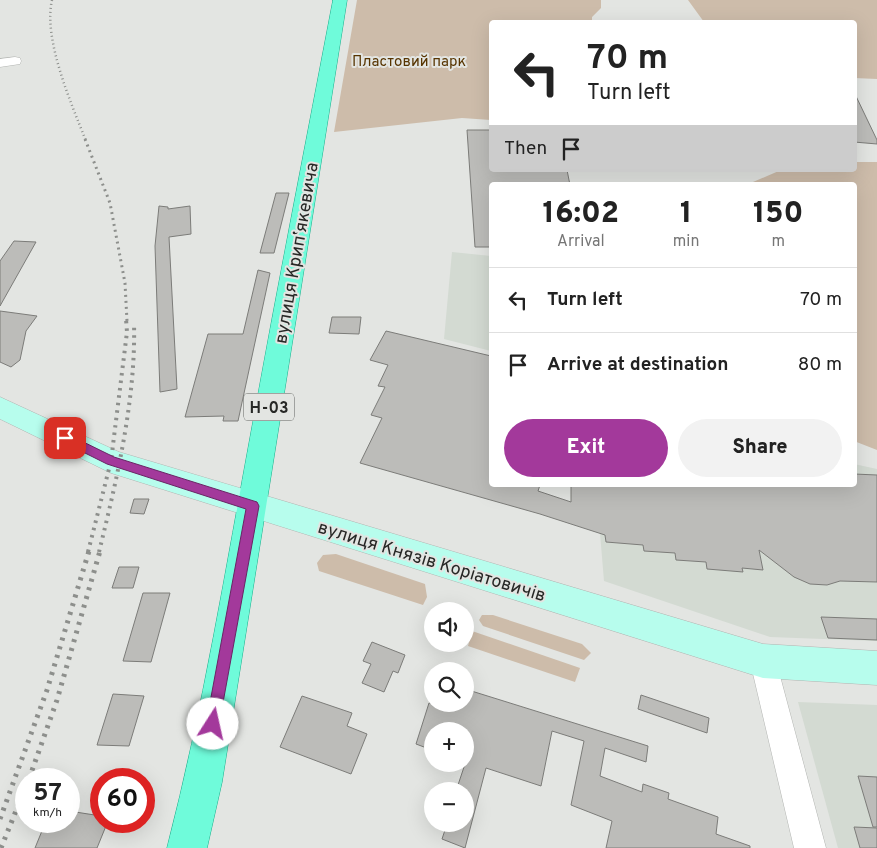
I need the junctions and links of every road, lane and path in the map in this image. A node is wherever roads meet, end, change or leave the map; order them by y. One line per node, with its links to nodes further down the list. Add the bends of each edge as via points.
1 (340, 0): 5 (main road, вулиця Крипʼякевича / Н-03)
2 (15, 61): 3 (street)
3 (0, 63)
4 (0, 407): 5 (main road, вулиця Князів Коріатовичів, via 111,461)
5 (253, 506): 6 (main road, вулиця Князів Коріатовичів); 8 (main road, Н-03, via 203,782)
6 (763, 661): 7 (main road, вулиця Князів Коріатовичів); 9 (street)
7 (877, 668)
8 (187, 848)
9 (810, 848)

